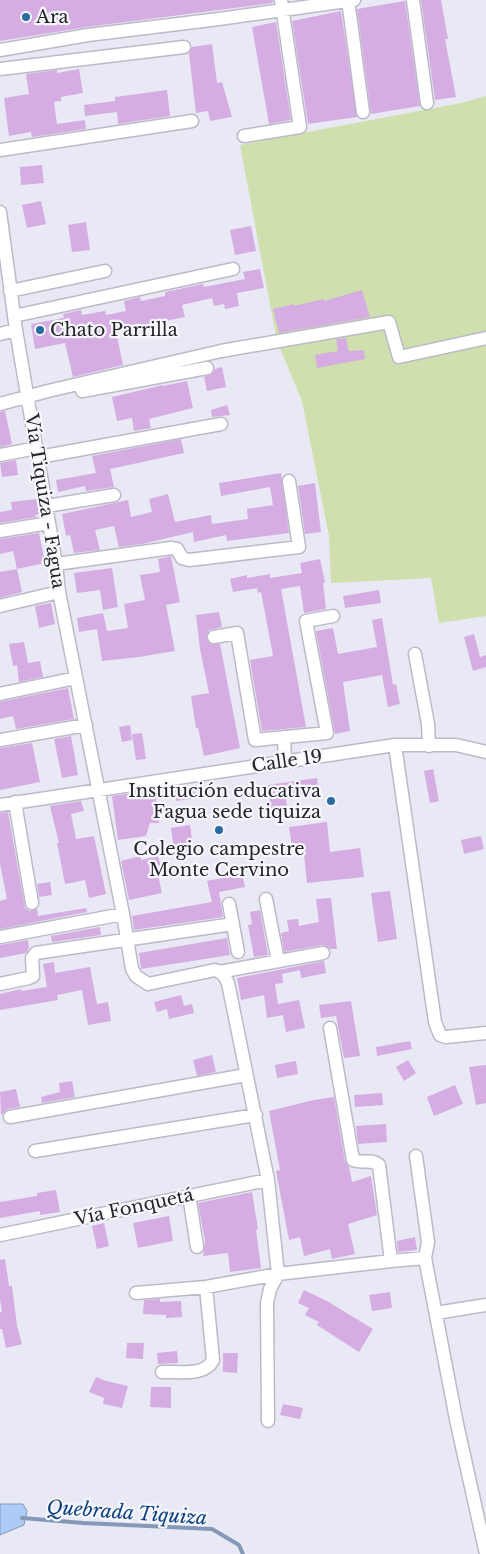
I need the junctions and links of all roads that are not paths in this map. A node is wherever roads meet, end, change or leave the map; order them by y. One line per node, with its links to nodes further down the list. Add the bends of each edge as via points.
1 (350, 0): 3 (street); 8 (street)
2 (412, 0): 7 (street)
3 (282, 5): 5 (street); 10 (street, via 300,127)
4 (184, 47): 6 (street)
5 (0, 50)
6 (0, 68)
7 (427, 103)
8 (363, 112)
9 (192, 121): 11 (street)
10 (244, 136)
11 (0, 150)
12 (0, 212): 15 (street, Vía Tiquiza - Fagua)
13 (233, 269): 16 (street)
14 (105, 271): 15 (street)
15 (7, 299): 16 (street, Vía Tiquiza - Fagua)
16 (14, 316): 17 (street, Vía Tiquiza - Fagua)
17 (16, 330): 18 (street); 21 (street, Vía Tiquiza - Fagua)
18 (0, 334)
19 (486, 338): 21 (street, via 399,357 389,322 221,350)
20 (208, 368): 21 (street)
21 (27, 399): 22 (street); 24 (street, Vía Tiquiza - Fagua)
22 (0, 404)
23 (221, 424): 24 (street)
24 (38, 452): 25 (street); 28 (street, Vía Tiquiza - Fagua)
25 (0, 455)
26 (289, 481): 31 (street, via 299,547 189,560 171,548)
27 (114, 495): 28 (street)
28 (47, 506): 29 (street, Vía Tiquiza - Fagua)
29 (50, 523): 30 (street); 31 (street, Vía Tiquiza - Fagua)
30 (0, 531)
31 (56, 564): 32 (street, Vía Tiquiza - Fagua)
32 (60, 592): 33 (street); 37 (street, Vía Tiquiza - Fagua)
33 (0, 606)
34 (333, 616): 40 (street, via 306,621 327,733)
35 (214, 637): 40 (street, via 237,633 255,740)
36 (415, 654): 43 (street)
37 (76, 678): 38 (street); 39 (street, Vía Tiquiza - Fagua)
38 (0, 694)
39 (86, 725): 41 (street); 46 (street, Vía Tiquiza - Fagua)
40 (284, 737): 45 (street)
41 (0, 740)
42 (395, 745): 43 (street, Calle 19); 45 (street, Calle 19); 62 (street, via 435,1022 440,1035 446,1037)
43 (429, 746): 44 (street, Calle 19, via 456,745)
44 (486, 752)
45 (285, 761): 46 (street, Calle 19)
46 (98, 789): 47 (street, Calle 19); 52 (street, Vía Tiquiza - Fagua)
47 (15, 802): 48 (street, Calle 19); 50 (street)
48 (0, 805)
49 (266, 899): 58 (street)
50 (32, 903)
51 (229, 904): 53 (street)
52 (123, 914): 54 (street); 55 (street, Vía Tiquiza - Fagua)
53 (233, 924): 55 (street); 56 (street)
54 (0, 937)
55 (128, 940): 59 (street, Vía Tiquiza - Fagua, via 132,969 148,984 208,970); 60 (street, via 36,953 32,958 33,976)
56 (238, 952)
57 (323, 953): 58 (street)
58 (278, 962): 59 (street)
59 (220, 972): 63 (street, via 228,983)
60 (0, 984)
61 (330, 1028): 73 (street, via 354,1160 379,1164)
62 (486, 1033)
63 (246, 1075): 64 (street); 65 (street)
64 (256, 1115): 66 (street); 68 (street)
65 (10, 1117)
66 (36, 1151)
67 (416, 1156): 72 (street, via 428,1242)
68 (268, 1180): 69 (street, Vía Fonquetá); 74 (street)
69 (189, 1195): 70 (street, Vía Fonquetá); 71 (street)
70 (0, 1235)
71 (197, 1248)
72 (426, 1258): 73 (street); 78 (street)
73 (391, 1260): 74 (street)
74 (278, 1274): 75 (street); 80 (street, via 270,1289 268,1303)
75 (206, 1287): 76 (street); 79 (street, via 213,1360 210,1366 200,1371)
76 (136, 1293)
77 (486, 1305): 78 (street)
78 (436, 1313): 81 (street)
79 (162, 1372)
80 (268, 1421)
81 (486, 1554)

